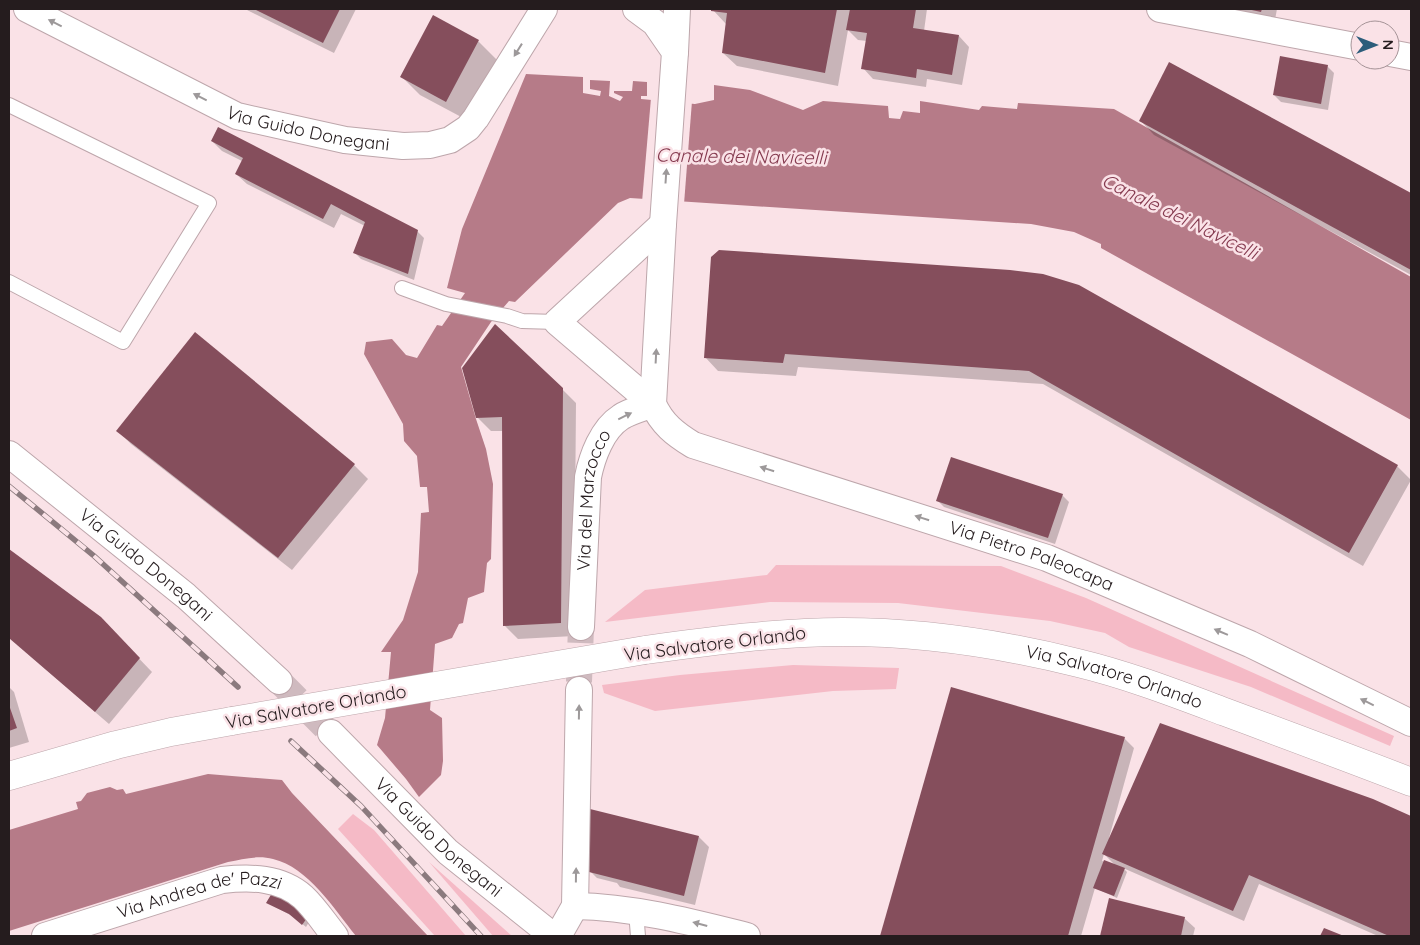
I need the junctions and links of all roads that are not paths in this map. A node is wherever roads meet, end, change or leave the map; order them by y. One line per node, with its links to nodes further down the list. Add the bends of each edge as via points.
1 (27, 9): 2 (street, Via Guido Donegani, one-way to 1, via 468,128 450,140 403,146 345,140 237,116)
2 (544, 9)
3 (636, 9): 7 (street, via 654,23)
4 (677, 9): 7 (street)
5 (1160, 9): 6 (street)
6 (1350, 45)
7 (675, 52): 9 (street, one-way to 7)
8 (9, 105): 10 (lane, via 209,203 124,342)
9 (663, 224): 12 (street); 13 (street, one-way to 9)
10 (9, 282)
11 (402, 288): 12 (lane, via 446,304 522,321)
12 (557, 322): 13 (street)
13 (653, 404): 15 (street, Via del Marzocco, one-way to 13, via 590,467 601,442 616,421); 18 (street, Via Pietro Paleocapa, one-way to 13, via 1250,644 1047,558 693,445 662,421)
14 (9, 454): 16 (street, Via Guido Donegani, via 186,596)
15 (581, 627)
16 (279, 681)
17 (579, 690): 22 (street, one-way to 17)
18 (1411, 723)
19 (331, 733): 26 (street, Via Guido Donegani, via 448,852)
20 (9, 776): 21 (main road, Via Salvatore Orlando, bridge, via 171,732 214,724 645,650 730,638 845,632 930,637 1001,646 1080,663 1159,687)
21 (1411, 782)
22 (575, 906): 23 (street, via 598,906); 27 (street)
23 (637, 924): 28 (street, one-way to 23, via 676,918)
24 (45, 936): 25 (street, Via Andrea de' Pazzi, via 222,880 245,878 280,883 293,890 304,898)
25 (335, 936)
26 (553, 936)
27 (558, 936)
28 (747, 936)

